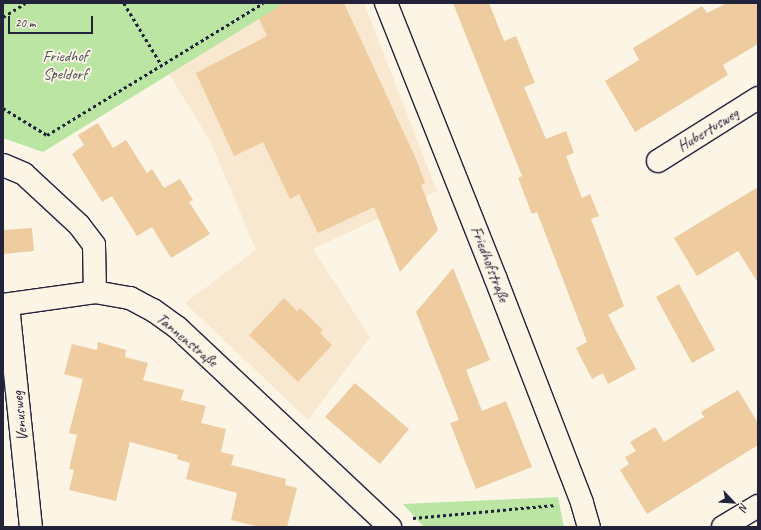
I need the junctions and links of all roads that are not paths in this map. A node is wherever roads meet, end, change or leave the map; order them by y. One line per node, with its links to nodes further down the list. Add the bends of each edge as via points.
1 (386, 3): 10 (street, Friedhofstraße, via 582,503)
2 (758, 98): 3 (street, Hubertusweg)
3 (658, 161)
4 (3, 165): 5 (street, via 24,174 79,225 94,245)
5 (96, 292): 6 (street, Tannenstraße); 8 (street, Tannenstraße, via 130,298 153,310 178,328)
6 (6, 305): 9 (street, Venusweg)
7 (758, 506): 11 (street)
8 (387, 524)
9 (31, 527)
10 (589, 527)
11 (723, 527)

